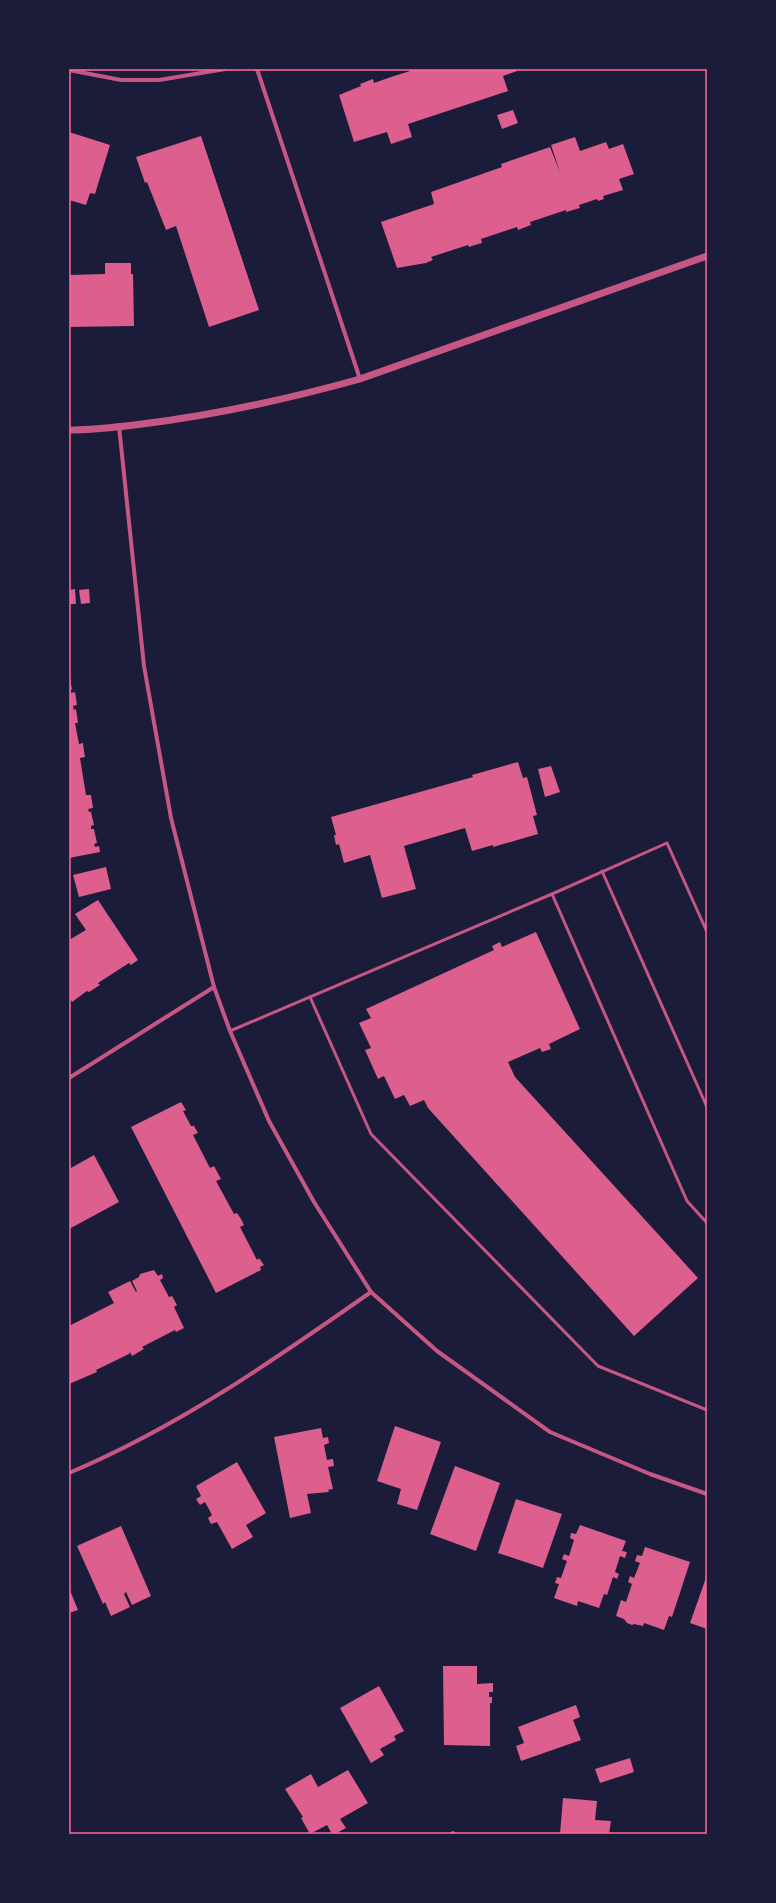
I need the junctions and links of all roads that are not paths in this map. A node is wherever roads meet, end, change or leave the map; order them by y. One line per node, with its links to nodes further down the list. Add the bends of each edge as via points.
1 (225, 69): 3 (street, via 159,80 121,80)
2 (257, 69): 5 (street)
3 (69, 70)
4 (707, 256): 5 (street)
5 (360, 380): 6 (street, via 242,409)
6 (119, 426): 7 (street); 11 (street, via 144,666 171,818)
7 (69, 430)
8 (602, 871): 9 (lane); 10 (lane, via 666,843); 15 (lane)
9 (552, 894): 12 (lane); 16 (lane, via 687,1201)
10 (707, 932)
11 (214, 987): 13 (street); 14 (street)
12 (310, 997): 13 (lane); 18 (lane, via 371,1134 598,1366)
13 (230, 1031): 17 (street, via 269,1121 314,1202)
14 (69, 1078)
15 (707, 1107)
16 (707, 1224)
17 (371, 1292): 19 (street, via 274,1360 175,1422); 20 (street, via 437,1351 550,1432 650,1474)
18 (707, 1410)
19 (69, 1472)
20 (707, 1494)

